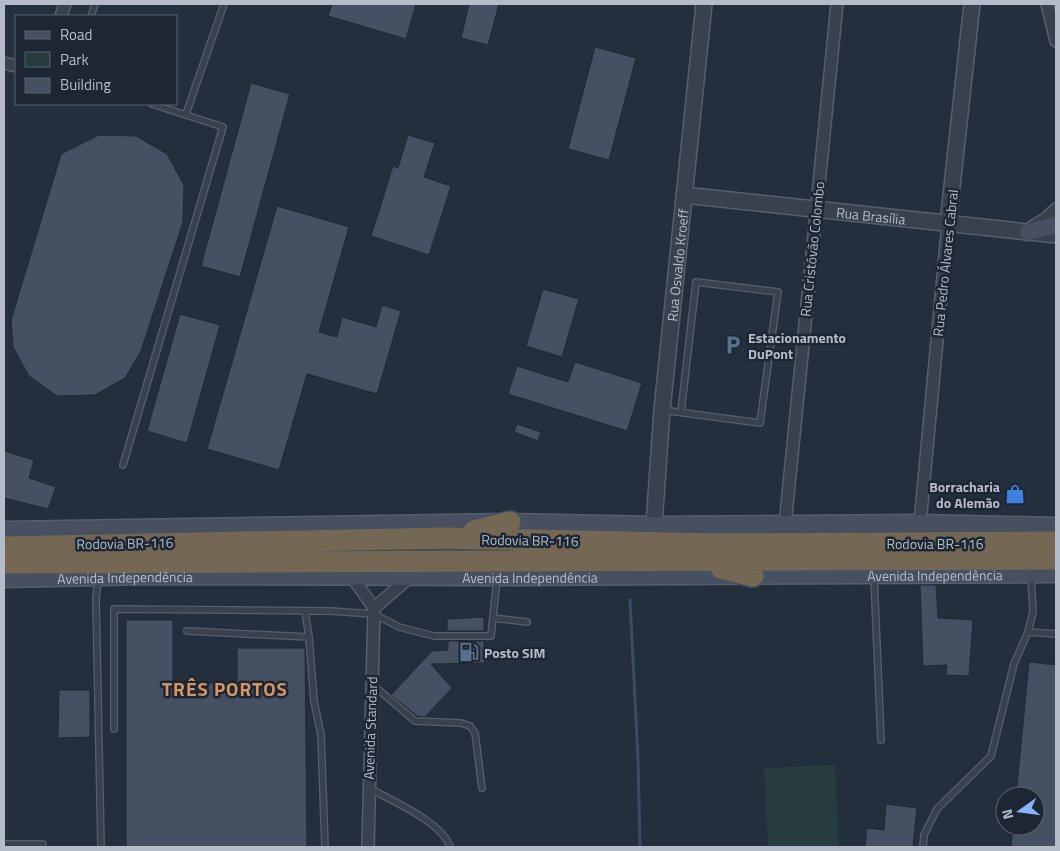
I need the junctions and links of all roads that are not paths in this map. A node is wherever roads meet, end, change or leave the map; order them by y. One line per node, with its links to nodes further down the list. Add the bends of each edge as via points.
1 (224, 4): 8 (lane)
2 (704, 4): 9 (street, Rua Osvaldo Kroeff)
3 (837, 4): 10 (street, Rua Cristóvão Colombo)
4 (972, 4): 12 (street, Rua Pedro Álvares Cabral)
5 (1048, 4): 6 (street)
6 (1056, 41)
7 (155, 105): 8 (lane)
8 (186, 114): 18 (lane, via 223,127)
9 (684, 194): 10 (street, Rua Brasília); 16 (street, Rua Osvaldo Kroeff)
10 (816, 208): 12 (street, Rua Brasília); 23 (street, Rua Cristóvão Colombo)
11 (1056, 208): 14 (street, via 1038,225)
12 (948, 223): 14 (street, Rua Brasília); 21 (street, Rua Pedro Álvares Cabral)
13 (1056, 224): 14 (main road)
14 (1025, 231): 15 (street, Rua Brasília)
15 (1056, 235)
16 (662, 410): 17 (lane); 22 (street, Rua Osvaldo Kroeff)
17 (681, 412): 17 (lane, via 696,282 778,292 760,423)
18 (124, 465)
19 (1056, 519): 24 (main road)
20 (510, 522): 22 (main road, Rodovia BR-116); 25 (main road, Rodovia BR-116); 26 (highway)
21 (920, 523): 23 (main road, Rodovia BR-116); 24 (main road, Rodovia BR-116)
22 (654, 525): 23 (main road, Rodovia BR-116)
23 (786, 525)
24 (1056, 526)
25 (4, 530)
26 (444, 538): 27 (highway, Rodovia BR-116, via 715,544); 28 (highway, Rodovia BR-116)
27 (1056, 542)
28 (4, 547)
29 (1056, 559): 30 (highway, Rodovia BR-116)
30 (689, 560): 31 (highway, Rodovia BR-116); 35 (highway)
31 (4, 562)
32 (1031, 574): 33 (main road, Avenida Independência); 34 (main road, Avenida Independência); 46 (lane, via 1033,612)
33 (1056, 574)
34 (874, 575): 35 (main road, Avenida Independência); 51 (lane)
35 (753, 576): 39 (main road, Avenida Independência)
36 (98, 577): 37 (main road, Avenida Independência); 40 (main road, Avenida Independência); 56 (lane)
37 (352, 577): 38 (main road, Avenida Independência); 42 (street)
38 (410, 577): 39 (main road, Avenida Independência); 42 (street)
39 (497, 577): 43 (lane)
40 (4, 579)
41 (305, 611): 42 (lane); 48 (lane); 50 (lane, via 114,610)
42 (374, 611): 43 (lane, via 399,627 434,636 491,636); 49 (street, Avenida Standard)
43 (493, 618): 44 (lane)
44 (528, 622)
45 (187, 631): 48 (lane)
46 (1028, 632): 47 (lane); 60 (lane, via 1014,664 991,756 937,809 924,836)
47 (1056, 634)
48 (309, 637): 57 (lane, via 314,701 321,735)
49 (371, 684): 52 (street, Avenida Standard); 53 (lane, via 415,721 470,726 475,733)
50 (114, 729)
51 (880, 740)
52 (368, 787): 58 (street, Avenida Standard); 59 (lane, via 431,824 448,839)
53 (482, 788)
54 (4, 844): 55 (lane)
55 (43, 844)
56 (101, 847)
57 (325, 847)
58 (368, 847)
59 (450, 847)
60 (923, 847)

